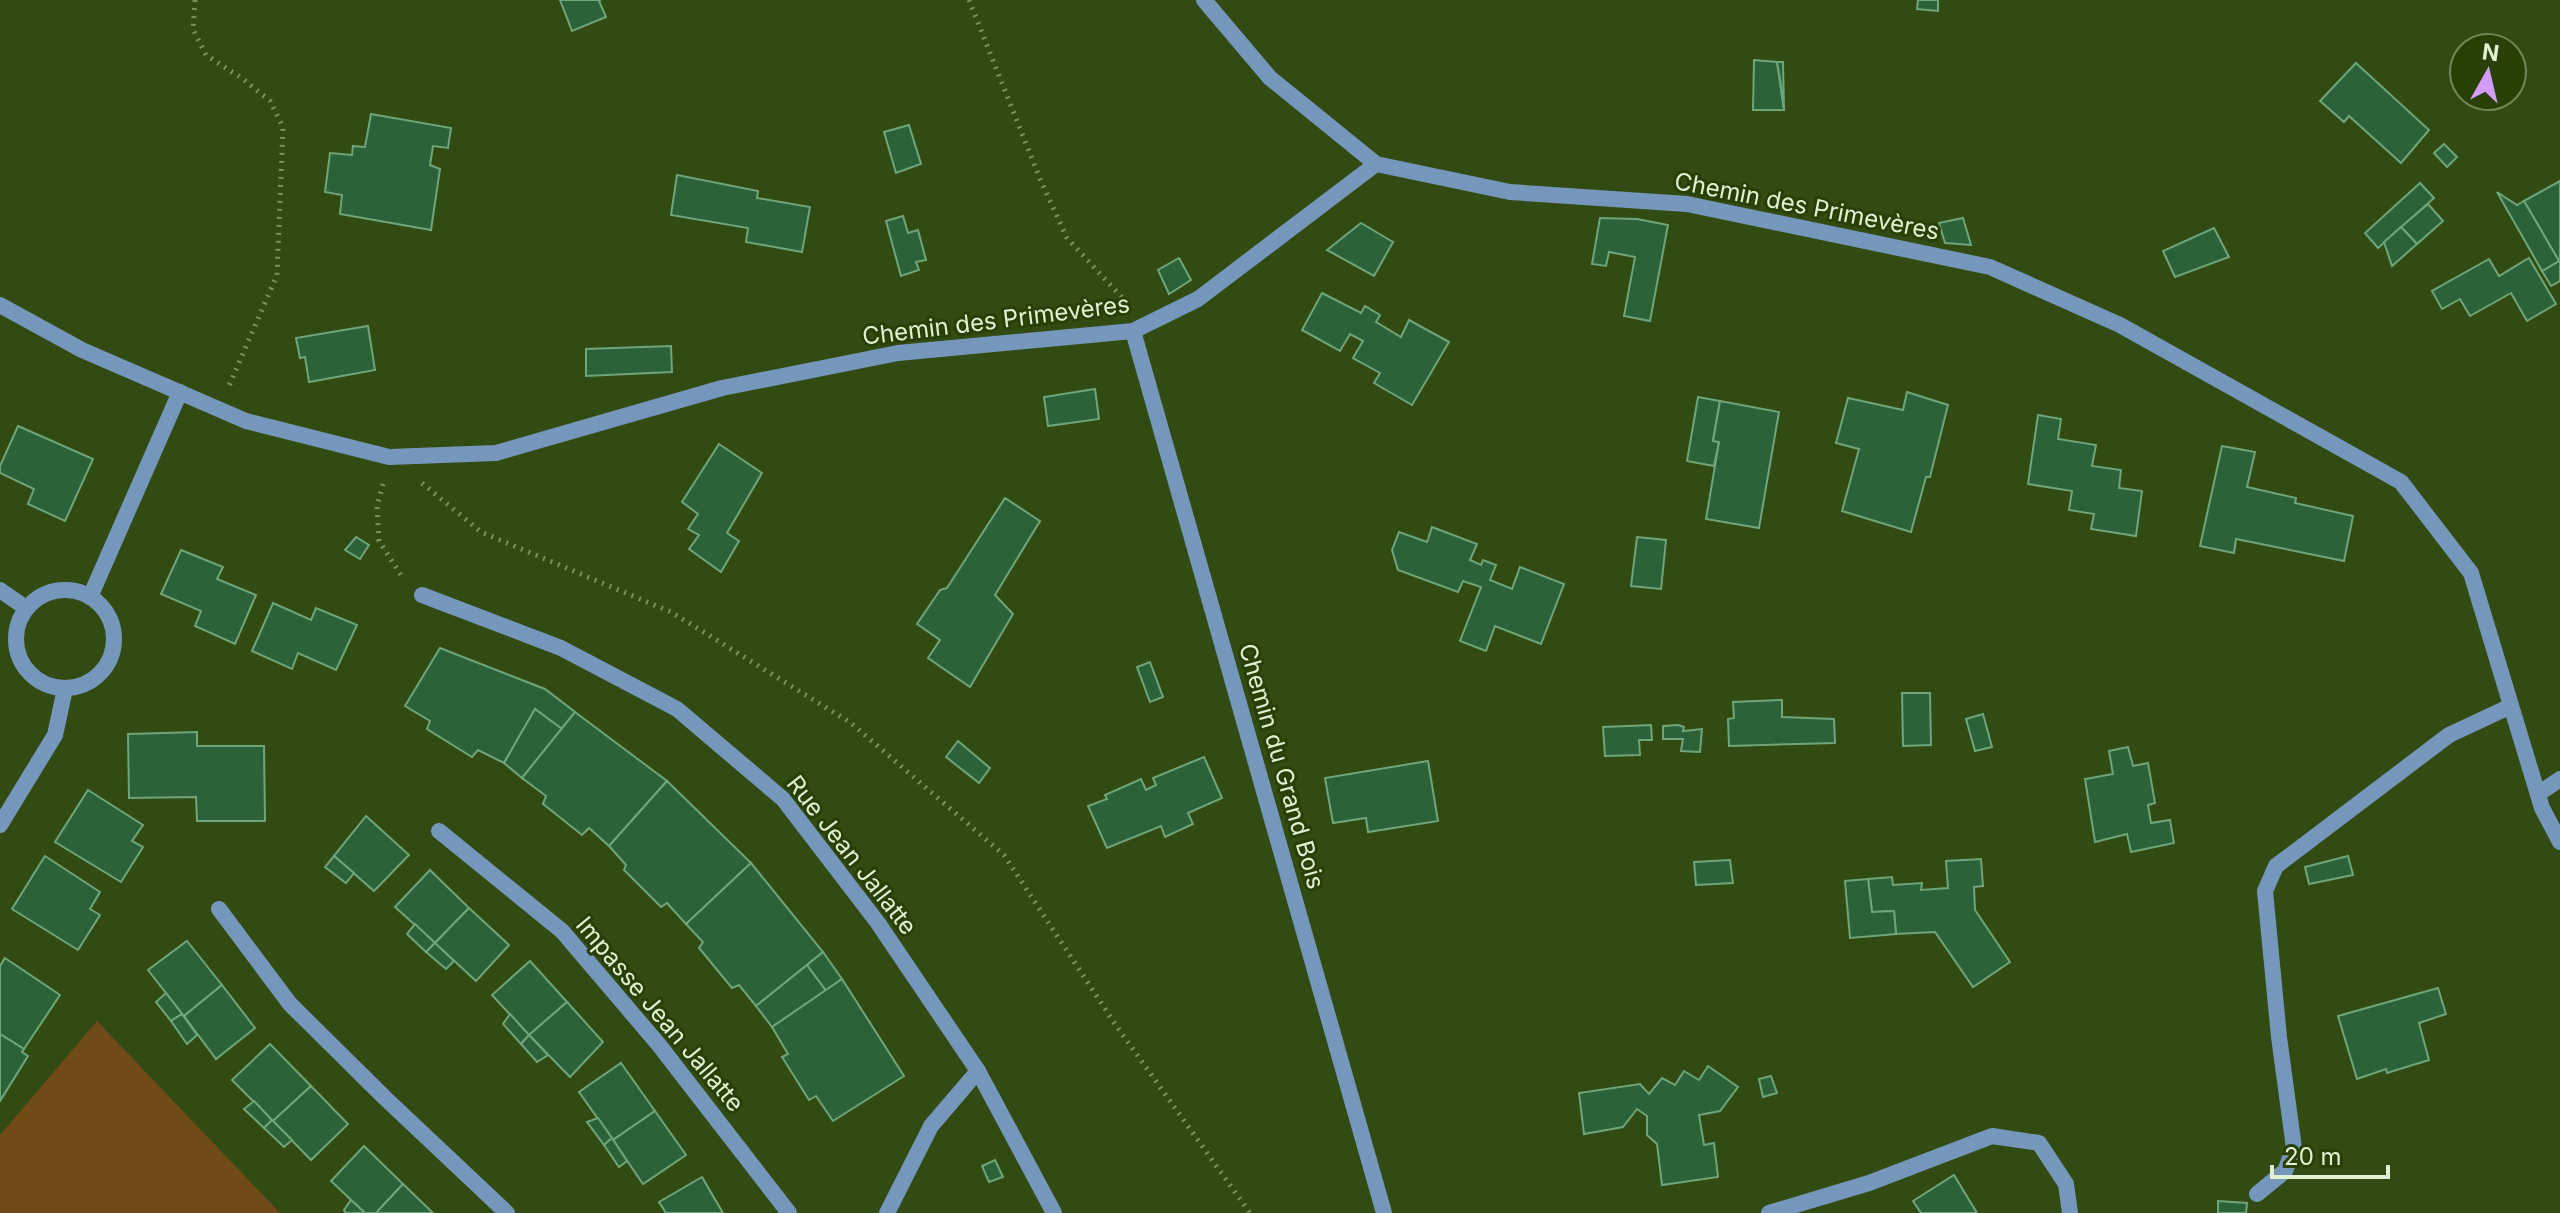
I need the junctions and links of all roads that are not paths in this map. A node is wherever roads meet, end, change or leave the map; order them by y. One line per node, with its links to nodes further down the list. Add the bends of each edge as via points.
1 (1204, 0): 2 (street, via 1270,78)
2 (1376, 164): 4 (street, Chemin des Primevères, via 1198,299); 11 (street, Chemin des Primevères, via 1510,192 1687,204 1990,267 2120,325 2401,482 2471,573)
3 (0, 305): 5 (street, Chemin des Primevères, via 82,350)
4 (1133, 331): 5 (street, Chemin des Primevères, via 898,353 722,388 496,453 389,457 246,421); 24 (street, Chemin du Grand Bois)
5 (180, 392): 8 (street)
6 (0, 590): 9 (street)
7 (422, 595): 18 (street, Rue Jean Jallatte, via 561,648 677,709 783,799 878,923)
8 (90, 597): 9 (street, via 77,591 49,592); 10 (street, via 111,621 112,652 95,678)
9 (26, 608): 10 (street, via 18,622 17,653 35,679)
10 (65, 689): 14 (street, via 55,735)
11 (2511, 706): 13 (street, Chemin des Primevères); 19 (street, via 2449,735 2276,866 2265,891 2294,1148 2285,1171)
12 (2560, 779): 13 (street)
13 (2538, 794): 16 (street, Chemin des Primevères)
14 (0, 825)
15 (439, 831): 21 (street, Impasse Jean Jallatte, via 562,931 659,1045)
16 (2560, 842)
17 (219, 909): 20 (street, via 290,1004)
18 (978, 1071): 22 (street, via 931,1126); 23 (street, Rue Jean Jallatte)
19 (2257, 1194)
20 (507, 1213)
21 (789, 1213)
22 (887, 1213)
23 (1054, 1213)
24 (1384, 1213)
25 (1769, 1213): 26 (street, via 1869,1183 1992,1136 2039,1143 2066,1184)
26 (2070, 1213)

